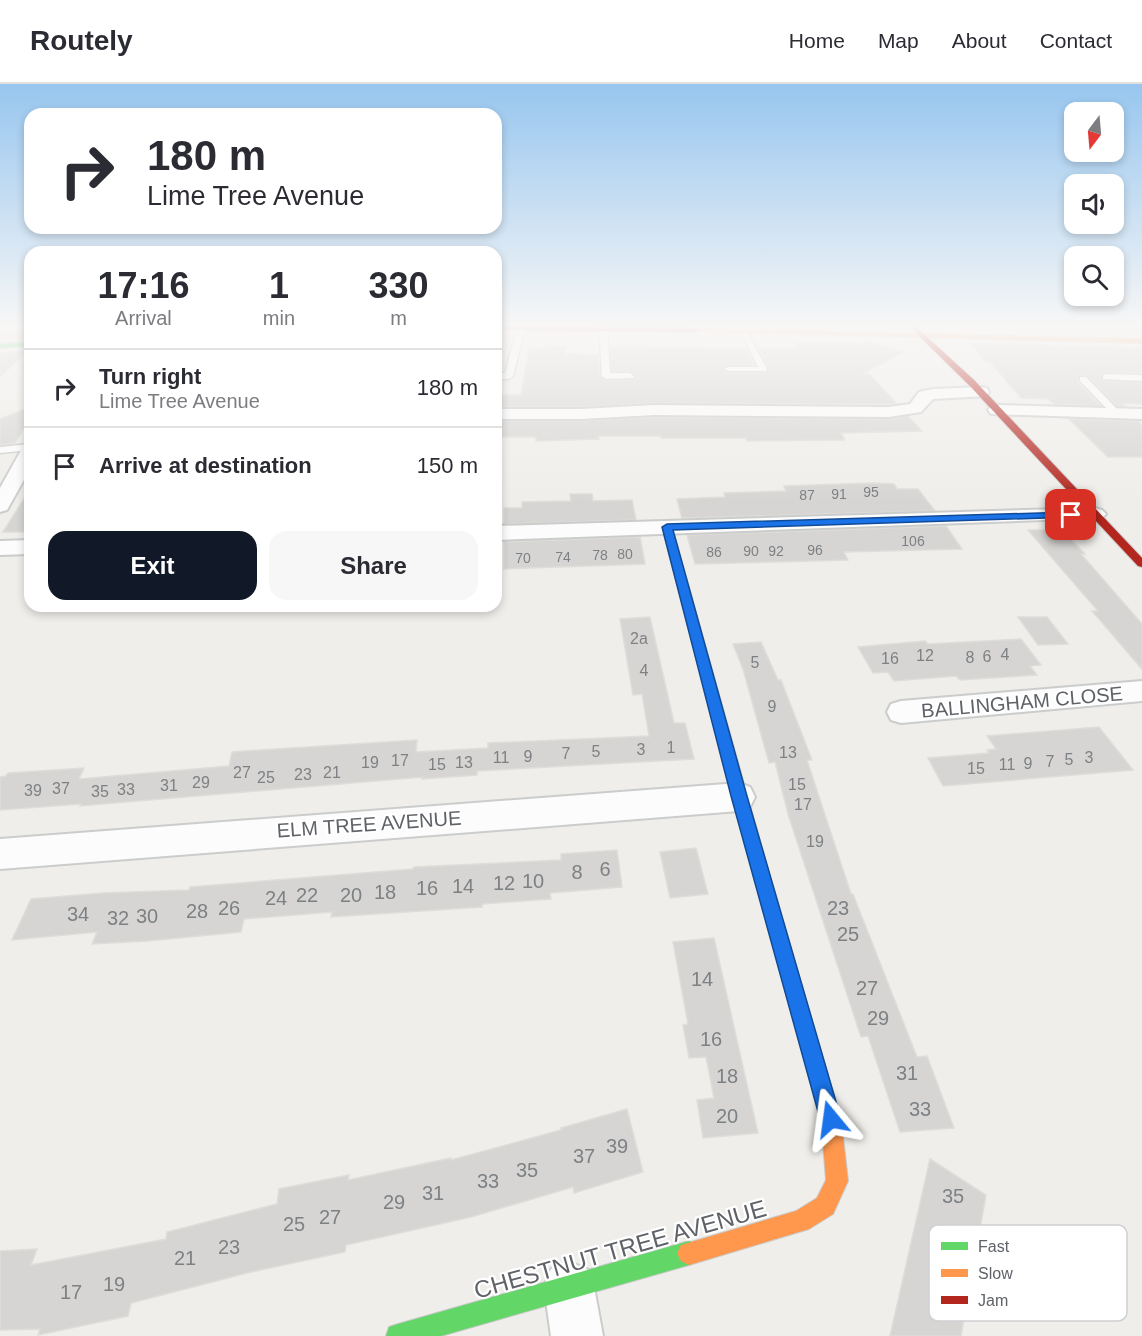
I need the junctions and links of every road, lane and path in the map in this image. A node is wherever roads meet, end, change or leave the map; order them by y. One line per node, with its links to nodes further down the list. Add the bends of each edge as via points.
1 (974, 384): 3 (street)
2 (1088, 384): 5 (lane)
3 (981, 392): 4 (street); 6 (street, via 933,394 925,396 915,408 898,412 679,404)
4 (997, 410): 5 (street); 12 (street)
5 (1114, 412): 7 (street)
6 (502, 414)
7 (1142, 414)
8 (24, 449): 9 (lane)
9 (0, 450)
10 (24, 460): 11 (street)
11 (0, 506)
12 (1095, 514): 13 (street); 17 (street)
13 (667, 527): 14 (street); 20 (street)
14 (502, 533)
15 (24, 547): 16 (street)
16 (0, 548)
17 (1142, 564)
18 (1142, 691): 19 (street, BALLINGHAM CLOSE)
19 (901, 712)
20 (739, 796): 21 (street, ELM TREE AVENUE); 22 (street, CHESTNUT TREE AVENUE, via 831,1119 837,1181 825,1206 801,1221)
21 (0, 854)
22 (569, 1287): 23 (street, CHESTNUT TREE AVENUE); 24 (street)
23 (398, 1336)
24 (577, 1336)

